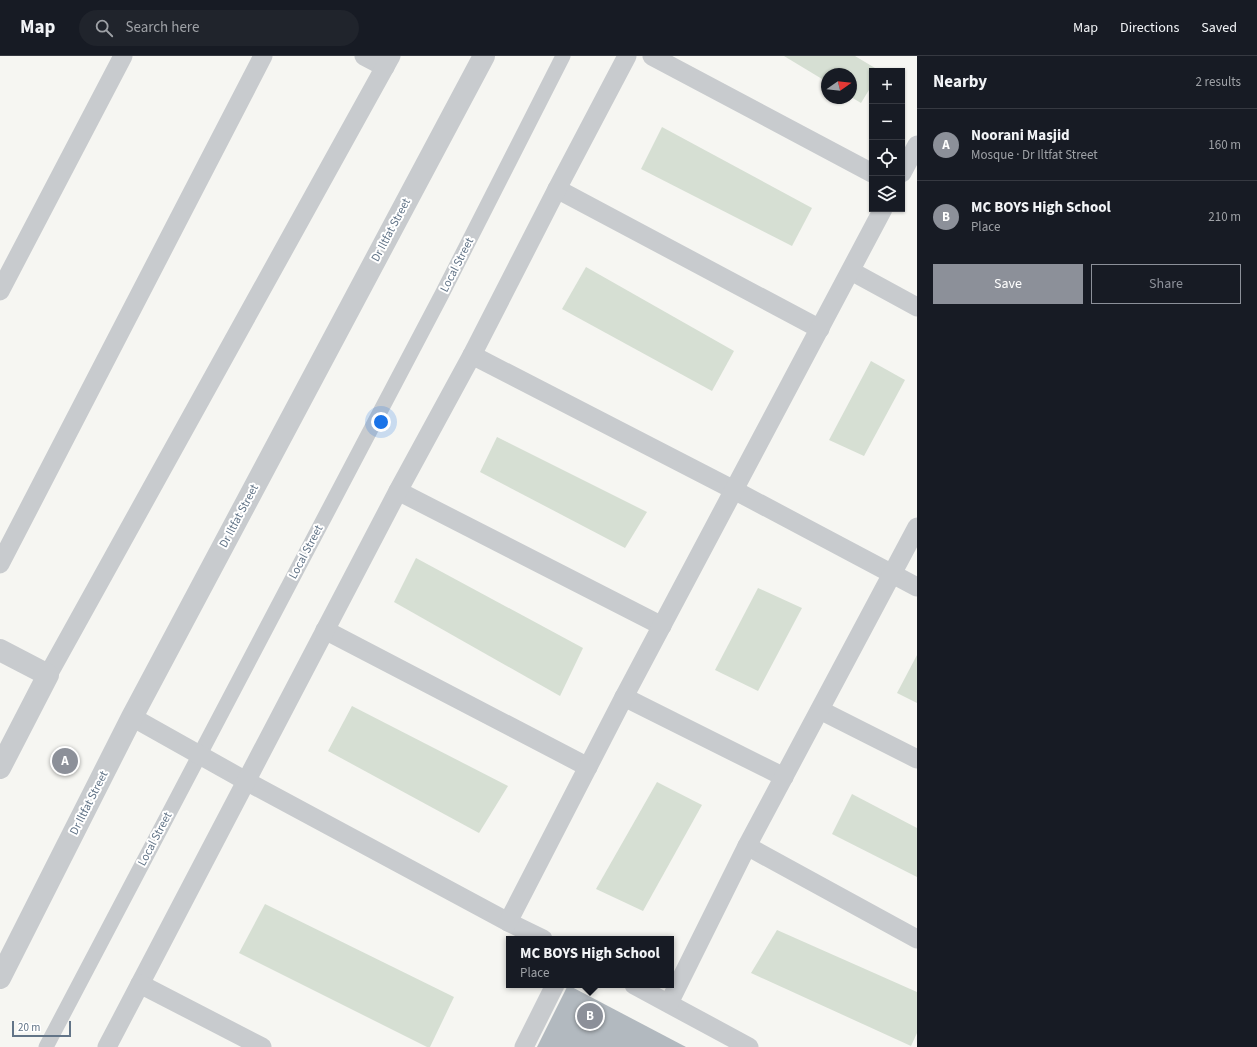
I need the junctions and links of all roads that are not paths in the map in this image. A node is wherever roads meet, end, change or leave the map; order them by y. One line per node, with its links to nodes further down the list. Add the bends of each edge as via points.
1 (123, 56): 15 (street)
2 (263, 56): 22 (street)
3 (364, 56): 8 (street)
4 (484, 56): 31 (street, Dr Iltfat Street)
5 (563, 56): 32 (street, Local Street, via 442,294)
6 (627, 56): 12 (street)
7 (652, 56): 11 (street)
8 (388, 61): 28 (street)
9 (917, 145): 10 (street)
10 (905, 168)
11 (869, 171)
12 (556, 189): 17 (street); 18 (street)
13 (881, 212): 14 (street)
14 (850, 271): 16 (street); 17 (street)
15 (0, 291)
16 (917, 307)
17 (820, 329): 19 (street)
18 (472, 355): 19 (street); 20 (street)
19 (734, 490): 23 (street); 25 (street)
20 (398, 491): 25 (street); 26 (street)
21 (917, 527): 23 (street)
22 (0, 564)
23 (892, 573): 24 (street); 30 (street)
24 (917, 587)
25 (662, 626): 29 (street)
26 (325, 630): 34 (street); 37 (street)
27 (0, 650): 28 (street)
28 (48, 675): 35 (street)
29 (624, 697): 34 (street); 36 (street)
30 (820, 710): 33 (street); 36 (street)
31 (132, 717): 32 (street); 42 (street, Dr Iltfat Street)
32 (200, 755): 37 (street); 47 (street, Local Street)
33 (917, 759)
34 (588, 767): 39 (street)
35 (0, 768)
36 (784, 777): 38 (street)
37 (246, 781): 39 (street); 43 (street)
38 (747, 846): 41 (street); 46 (street)
39 (508, 922): 40 (street)
40 (537, 936)
41 (917, 940)
42 (0, 978)
43 (140, 984): 48 (street); 49 (street)
44 (554, 988): 50 (street)
45 (640, 988): 46 (street)
46 (669, 1003): 51 (street)
47 (46, 1047)
48 (107, 1047)
49 (262, 1047)
50 (524, 1047)
51 (749, 1047)

